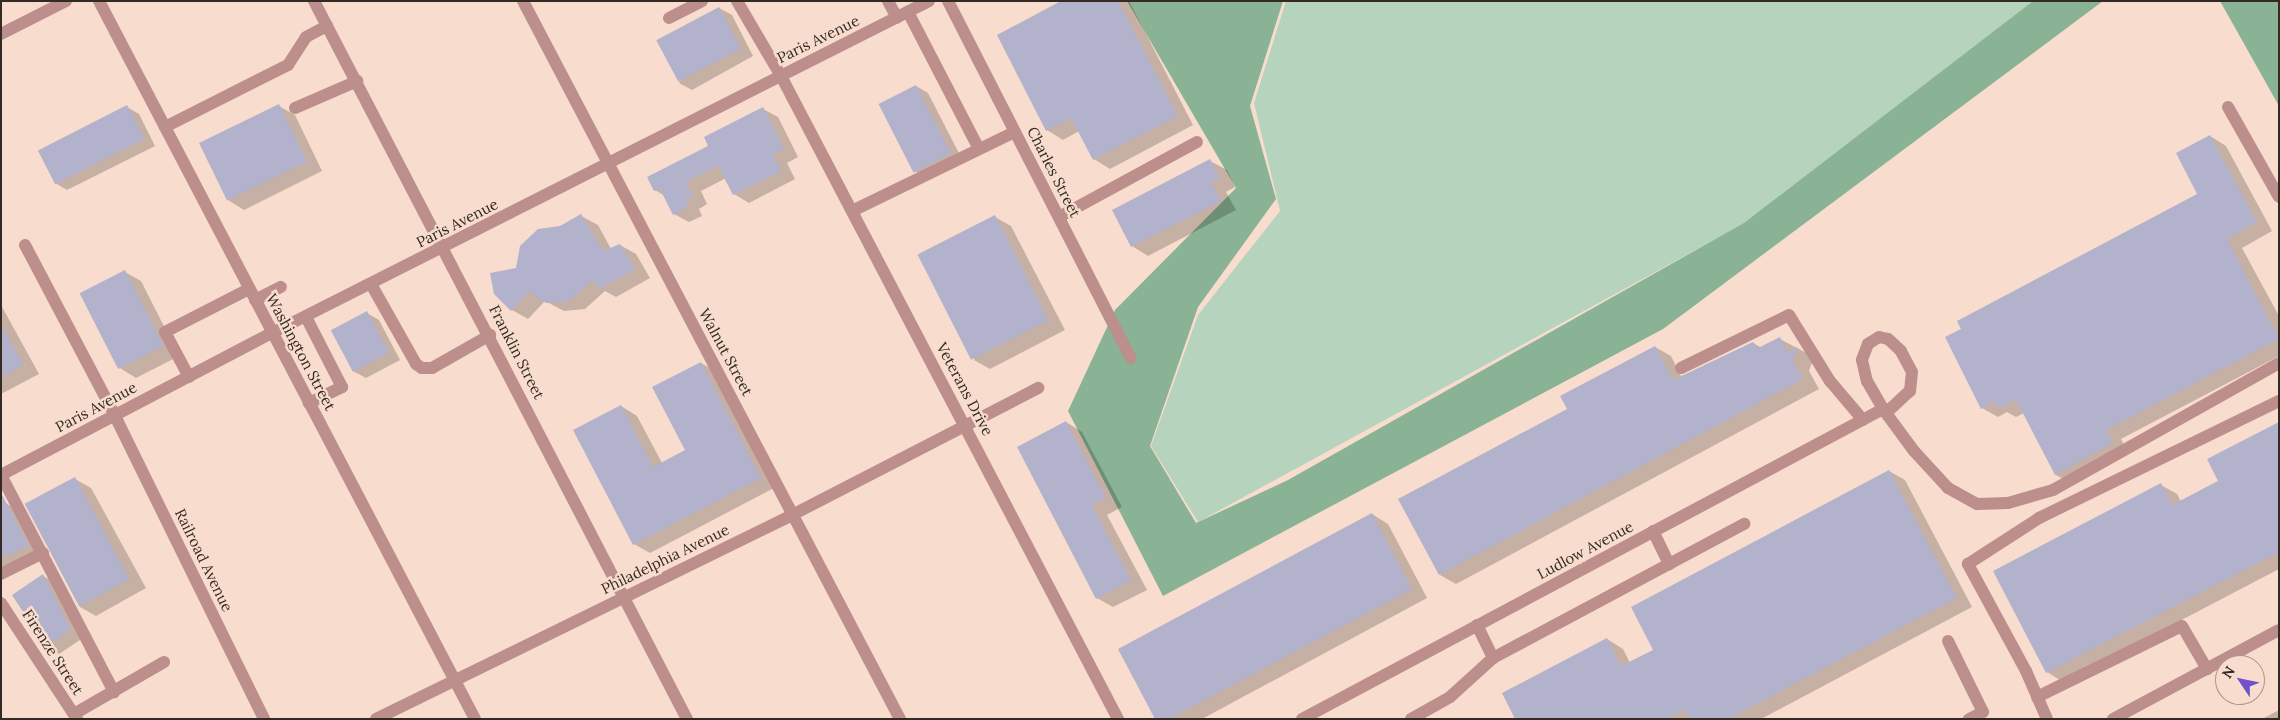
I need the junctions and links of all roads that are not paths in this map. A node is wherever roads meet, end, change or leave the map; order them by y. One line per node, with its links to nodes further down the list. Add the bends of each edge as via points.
1 (66, 1): 13 (street)
2 (98, 1): 18 (street, Washington Street)
3 (314, 1): 12 (street, Franklin Street)
4 (523, 1): 22 (street, Walnut Street)
5 (702, 1): 11 (street)
6 (737, 1): 14 (street, Veterans Drive)
7 (888, 1): 10 (street)
8 (929, 1): 10 (street, Paris Avenue)
9 (948, 1): 19 (street, Charles Street)
10 (902, 15): 14 (street, Paris Avenue); 21 (street)
11 (669, 18)
12 (327, 26): 15 (street, Franklin Street); 18 (street, via 306,37 288,65)
13 (1, 34)
14 (780, 76): 22 (street, Paris Avenue); 24 (street, Veterans Drive)
15 (356, 81): 17 (street); 27 (street, Franklin Street)
16 (2228, 107): 23 (street)
17 (295, 108)
18 (165, 127): 30 (street, Washington Street)
19 (1015, 132): 21 (street); 25 (street, Charles Street)
20 (1197, 142): 25 (street)
21 (979, 149): 24 (street)
22 (608, 164): 27 (street, Paris Avenue); 47 (street, Walnut Street)
23 (2279, 196)
24 (852, 211): 45 (street, Veterans Drive)
25 (1059, 217): 35 (street, Charles Street)
26 (25, 245): 43 (street, Railroad Avenue)
27 (445, 247): 28 (street, Paris Avenue); 34 (street, Franklin Street)
28 (372, 284): 32 (street, Paris Avenue); 34 (street, via 416,364 422,368 432,368)
29 (281, 287): 31 (street)
30 (249, 288): 31 (street, Washington Street); 38 (street, via 165,332)
31 (255, 300): 33 (street, Washington Street)
32 (306, 317): 33 (street, Paris Avenue); 41 (street, via 342,387)
33 (272, 334): 38 (street, Paris Avenue); 41 (street, Washington Street)
34 (490, 335): 53 (street, Franklin Street)
35 (1131, 358)
36 (2279, 363): 42 (street, via 2053,490 2008,503 1977,504 1948,488)
37 (1681, 368): 44 (street, via 1789,315 1830,382)
38 (189, 377): 43 (street, Paris Avenue)
39 (1038, 388): 45 (street, Philadelphia Avenue)
40 (2279, 401): 64 (street, via 2038,518 1968,564)
41 (309, 404): 62 (street, Washington Street)
42 (1884, 411): 42 (street, Ludlow Avenue, via 1868,382 1862,360 1868,344 1879,337 1888,339 1901,351 1912,372 1910,391); 44 (street, Ludlow Avenue)
43 (115, 416): 46 (street, Paris Avenue); 66 (street, Railroad Avenue)
44 (1863, 420): 49 (street, Ludlow Avenue)
45 (967, 426): 47 (street, Philadelphia Avenue); 71 (street, Veterans Drive)
46 (1, 475): 50 (street)
47 (794, 514): 53 (street, Philadelphia Avenue); 70 (street, Walnut Street)
48 (1744, 524): 51 (street)
49 (1653, 531): 51 (street); 56 (street, Ludlow Avenue)
50 (42, 553): 52 (street); 63 (street)
51 (1669, 564): 59 (street)
52 (1, 574)
53 (624, 596): 62 (street, Philadelphia Avenue); 69 (street, Franklin Street)
54 (1, 603): 55 (street, Firenze Street)
55 (5, 617): 65 (street, Firenze Street)
56 (1477, 625): 59 (street); 72 (street, Ludlow Avenue)
57 (2279, 630): 61 (street)
58 (1948, 641): 74 (street, via 1983,712)
59 (1493, 658): 73 (street, via 1479,674)
60 (164, 662): 63 (street)
61 (2207, 669): 64 (street, via 2182,626); 76 (street)
62 (456, 681): 67 (street, Philadelphia Avenue); 68 (street, Washington Street)
63 (114, 692): 65 (street)
64 (2037, 697): 75 (street)
65 (76, 717)
66 (264, 719)
67 (376, 719)
68 (475, 719)
69 (687, 719)
70 (900, 719)
71 (1118, 719)
72 (1302, 719)
73 (1411, 719)
74 (1969, 719)
75 (2047, 719)
76 (2113, 719)

